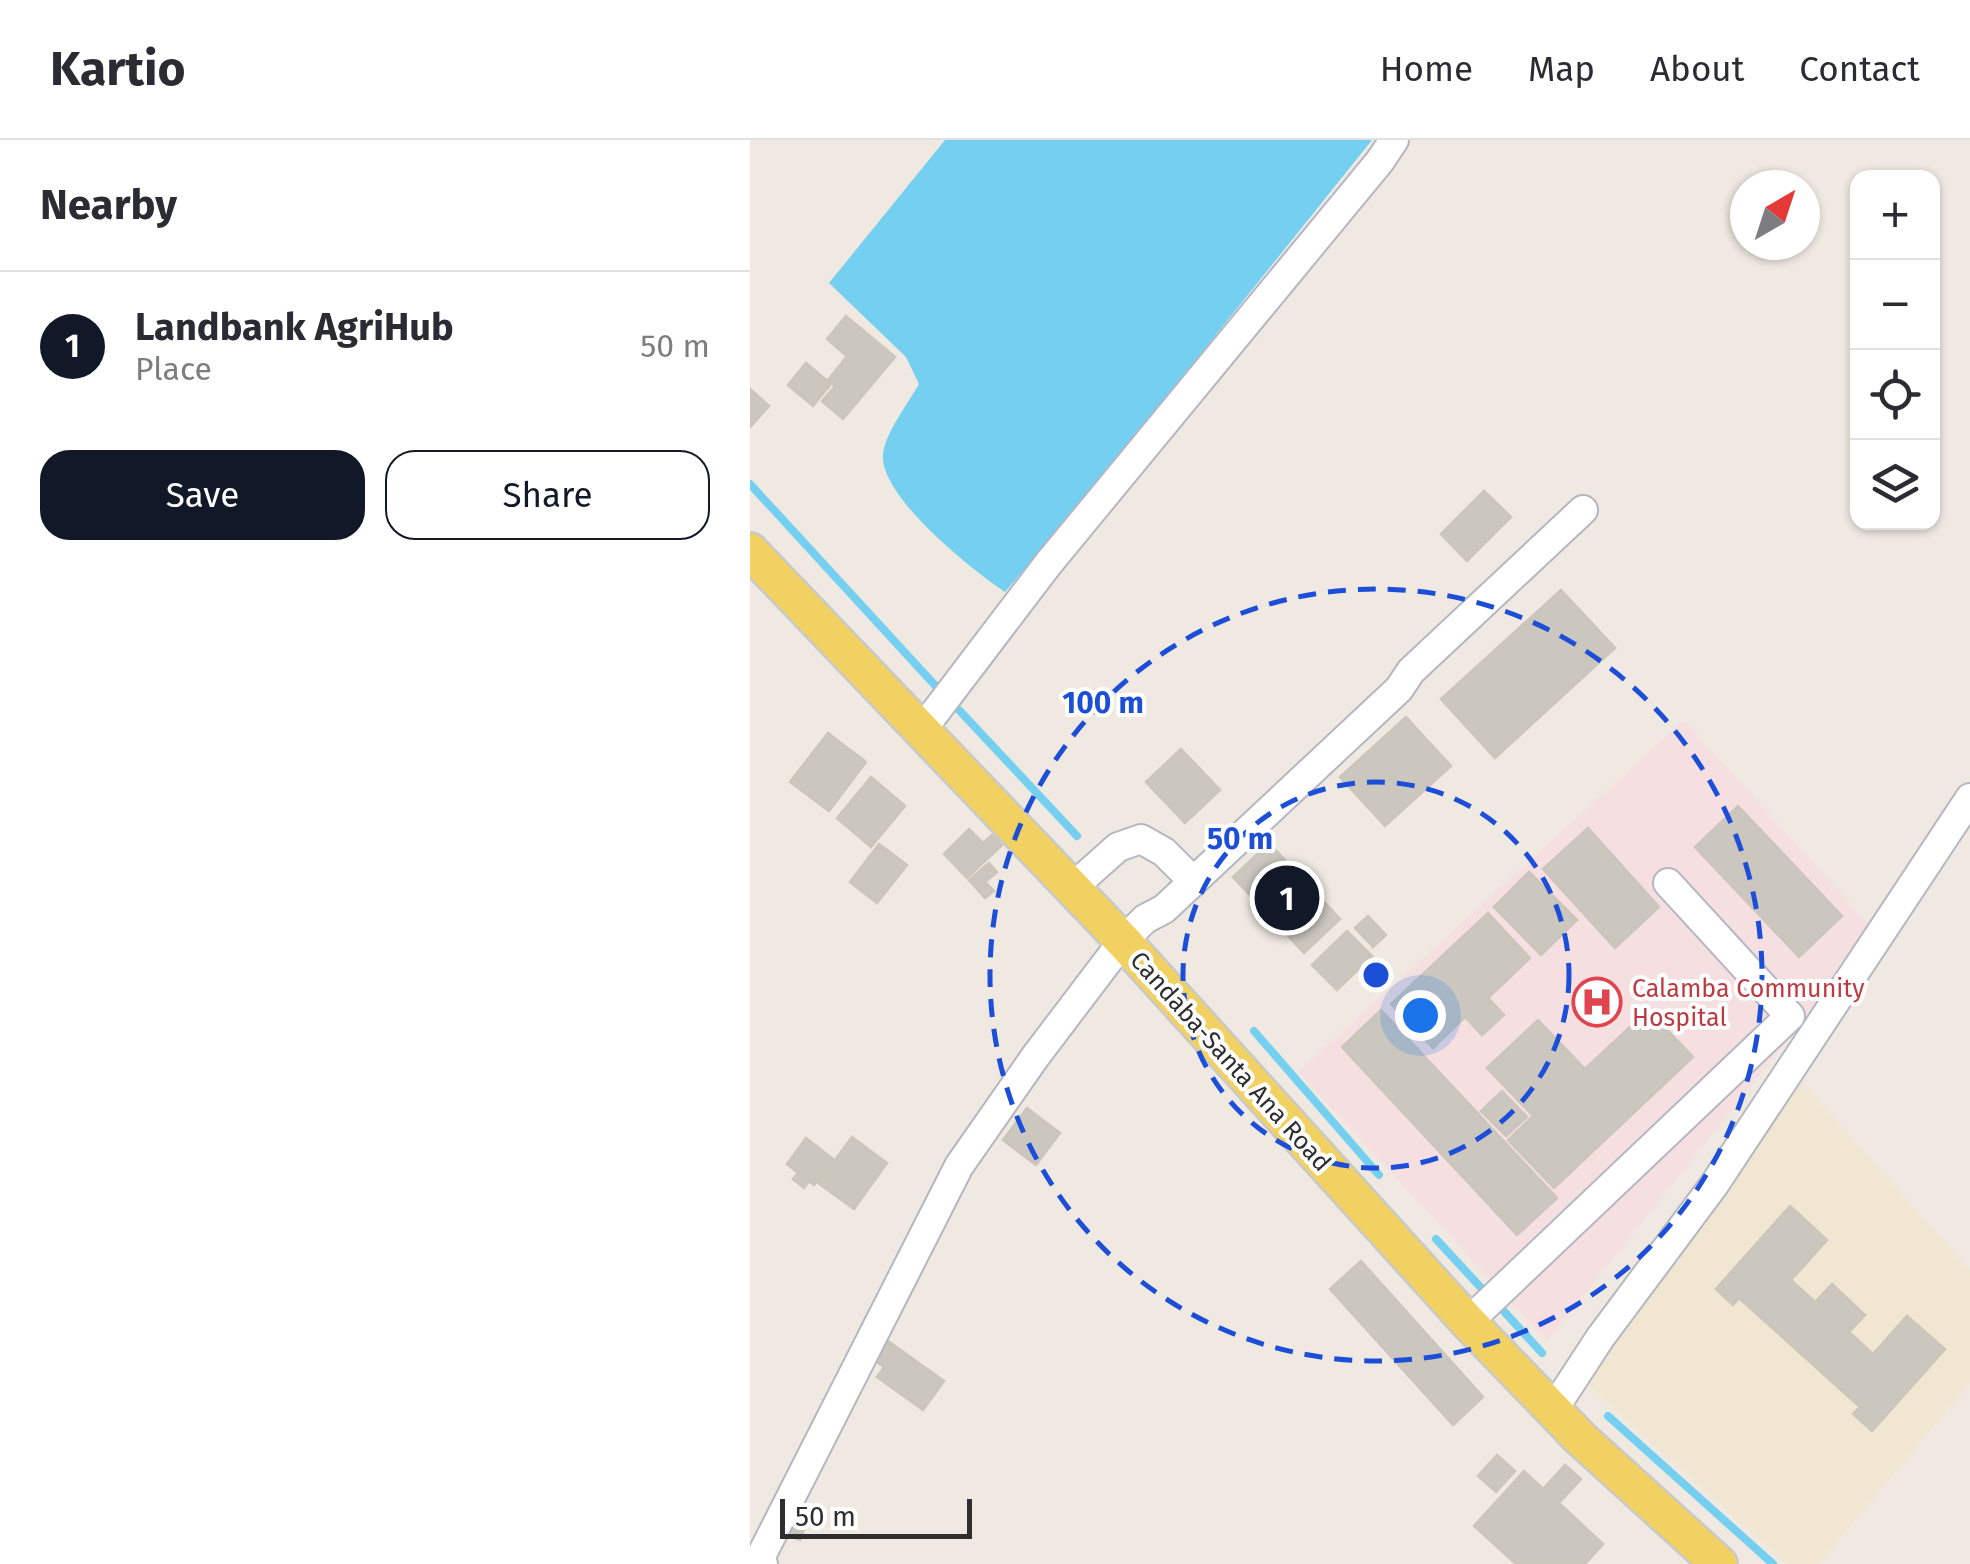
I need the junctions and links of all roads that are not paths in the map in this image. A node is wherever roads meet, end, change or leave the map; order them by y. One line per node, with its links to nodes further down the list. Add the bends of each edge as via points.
1 (1394, 140): 5 (street)
2 (1583, 510): 4 (street)
3 (750, 551): 5 (main road, Candaba-Santa Ana Road)
4 (1411, 671): 7 (street, via 1390,678); 10 (street, via 1400,689)
5 (921, 730): 9 (main road, Candaba-Santa Ana Road)
6 (1970, 798): 12 (street, via 1714,1185)
7 (1184, 872): 9 (street, via 1141,839 1118,847); 10 (street)
8 (1668, 883): 11 (street, via 1790,1016)
9 (1072, 888): 10 (main road, Candaba-Santa Ana Road)
10 (1134, 930): 11 (main road, Candaba-Santa Ana Road); 13 (street, via 958,1166 758,1562)
11 (1468, 1322): 12 (main road, Candaba-Santa Ana Road)
12 (1553, 1410): 14 (main road, Candaba-Santa Ana Road)
13 (763, 1564)
14 (1719, 1564)

